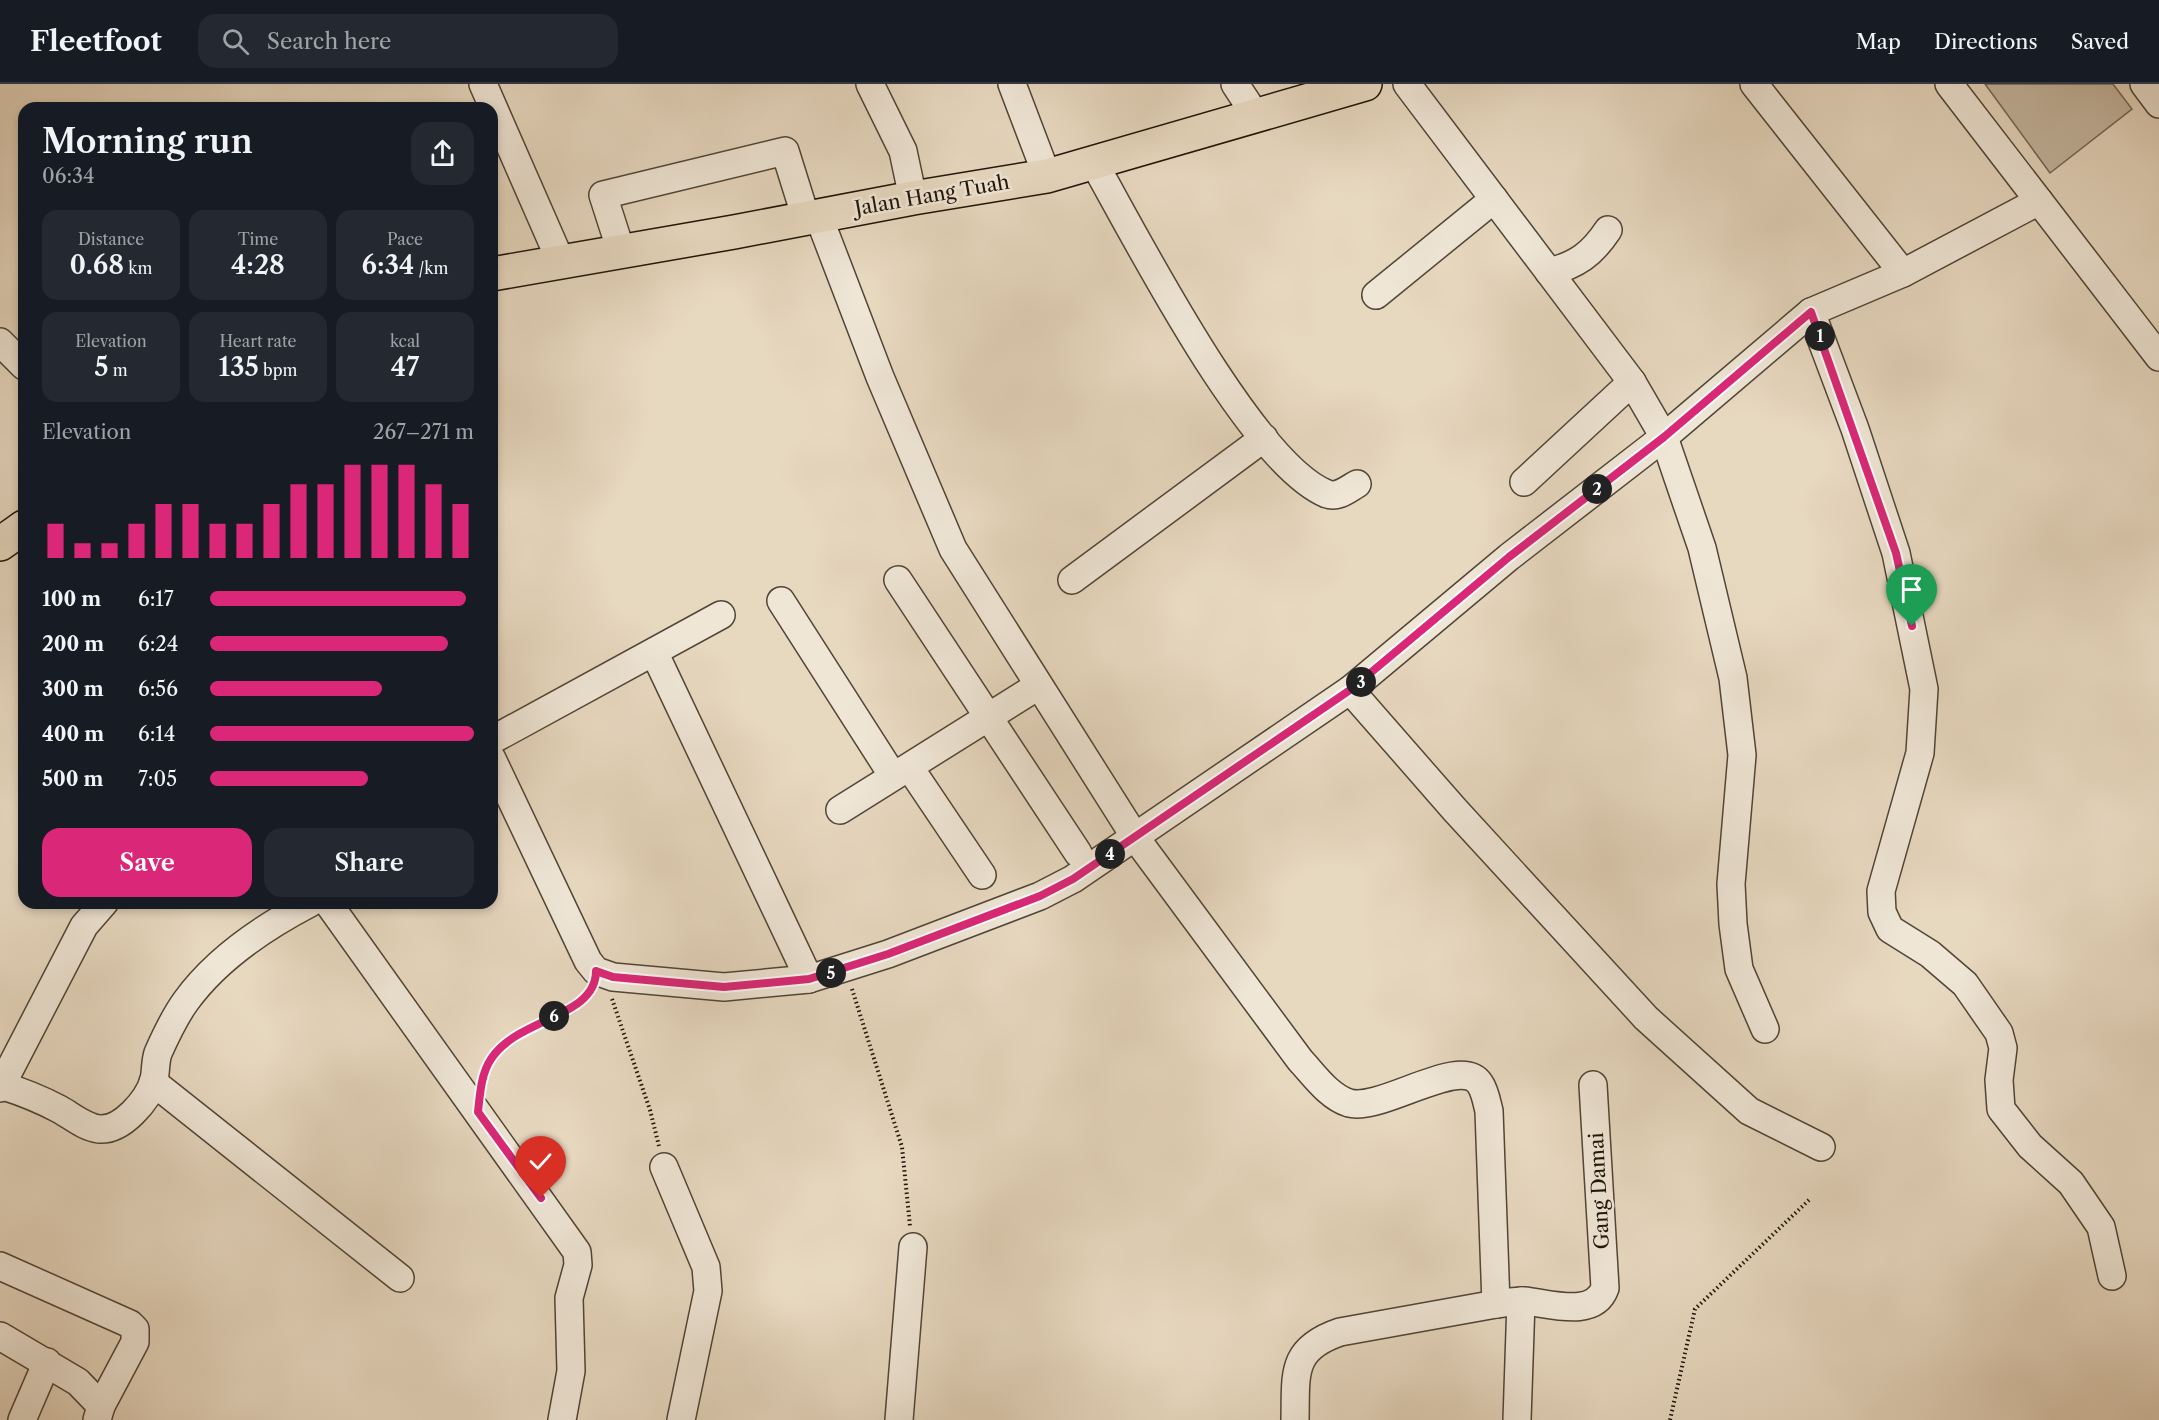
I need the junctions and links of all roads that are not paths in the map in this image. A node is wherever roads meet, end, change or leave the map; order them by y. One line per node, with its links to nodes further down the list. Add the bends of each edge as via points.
1 (483, 84): 10 (street)
2 (870, 84): 16 (street, via 903,151)
3 (1012, 84): 15 (street)
4 (1235, 84): 12 (street)
5 (1365, 84): 12 (main road, Jalan Hang Tuah)
6 (1407, 84): 17 (street)
7 (1754, 84): 25 (street)
8 (1949, 84): 18 (street)
9 (2144, 84): 11 (street)
10 (491, 102)
11 (2159, 104)
12 (1256, 116): 14 (main road, Jalan Hang Tuah)
13 (498, 118): 22 (street)
14 (1094, 163): 15 (main road, Jalan Hang Tuah); 33 (street, via 1182,319)
15 (1047, 176): 16 (main road, Jalan Hang Tuah)
16 (913, 198): 19 (main road, Jalan Hang Tuah)
17 (1494, 199): 23 (street); 26 (street)
18 (2039, 201): 25 (street); 29 (street)
19 (812, 216): 21 (main road, Jalan Hang Tuah); 21 (street, via 785,151 603,195); 43 (street, via 953,549)
20 (1608, 230): 23 (street, via 1583,259)
21 (621, 251): 22 (main road, Jalan Hang Tuah)
22 (561, 262): 24 (main road, Jalan Hang Tuah)
23 (1549, 272): 31 (street)
24 (498, 273)
25 (1903, 273): 27 (street)
26 (1376, 295)
27 (1811, 312): 32 (street); 66 (street, via 1896,553 1924,689 1920,753 1881,891 1882,912 1890,929 1930,954 1965,984 1999,1032 2003,1048 2001,1109 2031,1146 2071,1183 2102,1227)
28 (0, 342): 30 (street)
29 (2159, 357)
30 (18, 360)
31 (1632, 382): 32 (street); 34 (street)
32 (1664, 437): 44 (street, via 1509,557); 58 (street, via 1702,548 1733,678 1742,755 1731,884 1733,924 1738,969)
33 (1264, 438): 35 (street, via 1298,474 1328,494 1336,495); 39 (street)
34 (1524, 482)
35 (1357, 484)
36 (18, 531): 37 (main road)
37 (0, 544)
38 (898, 580): 45 (street)
39 (1072, 580)
40 (781, 601): 47 (street)
41 (721, 615): 42 (street)
42 (654, 652): 46 (street); 57 (street)
43 (1038, 686): 45 (street); 51 (street)
44 (1350, 690): 51 (street); 62 (street, via 1646,1018 1749,1111)
45 (988, 717): 47 (street); 52 (street)
46 (498, 737)
47 (902, 772): 50 (street); 53 (street)
48 (498, 786): 49 (street)
49 (502, 804): 57 (street, via 588,960 604,974 724,987)
50 (840, 810)
51 (1135, 837): 57 (street, via 1040,896); 68 (street, via 1300,1060 1332,1094 1350,1103 1376,1103 1451,1075 1468,1075 1480,1083 1489,1111)
52 (1078, 853)
53 (982, 875)
54 (99, 909): 61 (street, via 84,926)
55 (300, 909): 59 (street, via 250,939 203,980 172,1023 157,1056)
56 (332, 909): 73 (street, via 577,1252 578,1265 569,1298 572,1371)
57 (809, 979)
58 (1765, 1029)
59 (153, 1082): 61 (street, via 134,1112 113,1127 100,1129 82,1124 35,1097); 67 (street)
60 (1593, 1085): 68 (street, Gang Damai, via 1605,1288 1602,1297 1580,1307)
61 (0, 1086)
62 (1821, 1147)
63 (664, 1167): 74 (street, via 706,1267 708,1291)
64 (913, 1247): 75 (street)
65 (0, 1266): 71 (street, via 135,1329 135,1342)
66 (2112, 1276)
67 (400, 1278)
68 (1509, 1303): 76 (street, via 1340,1332 1311,1344 1296,1381); 77 (street)
69 (0, 1336): 70 (street)
70 (46, 1362): 71 (street, via 87,1389); 72 (street)
71 (99, 1413)
72 (22, 1420)
73 (562, 1420)
74 (681, 1420)
75 (899, 1420)
76 (1295, 1420)
77 (1517, 1420)

